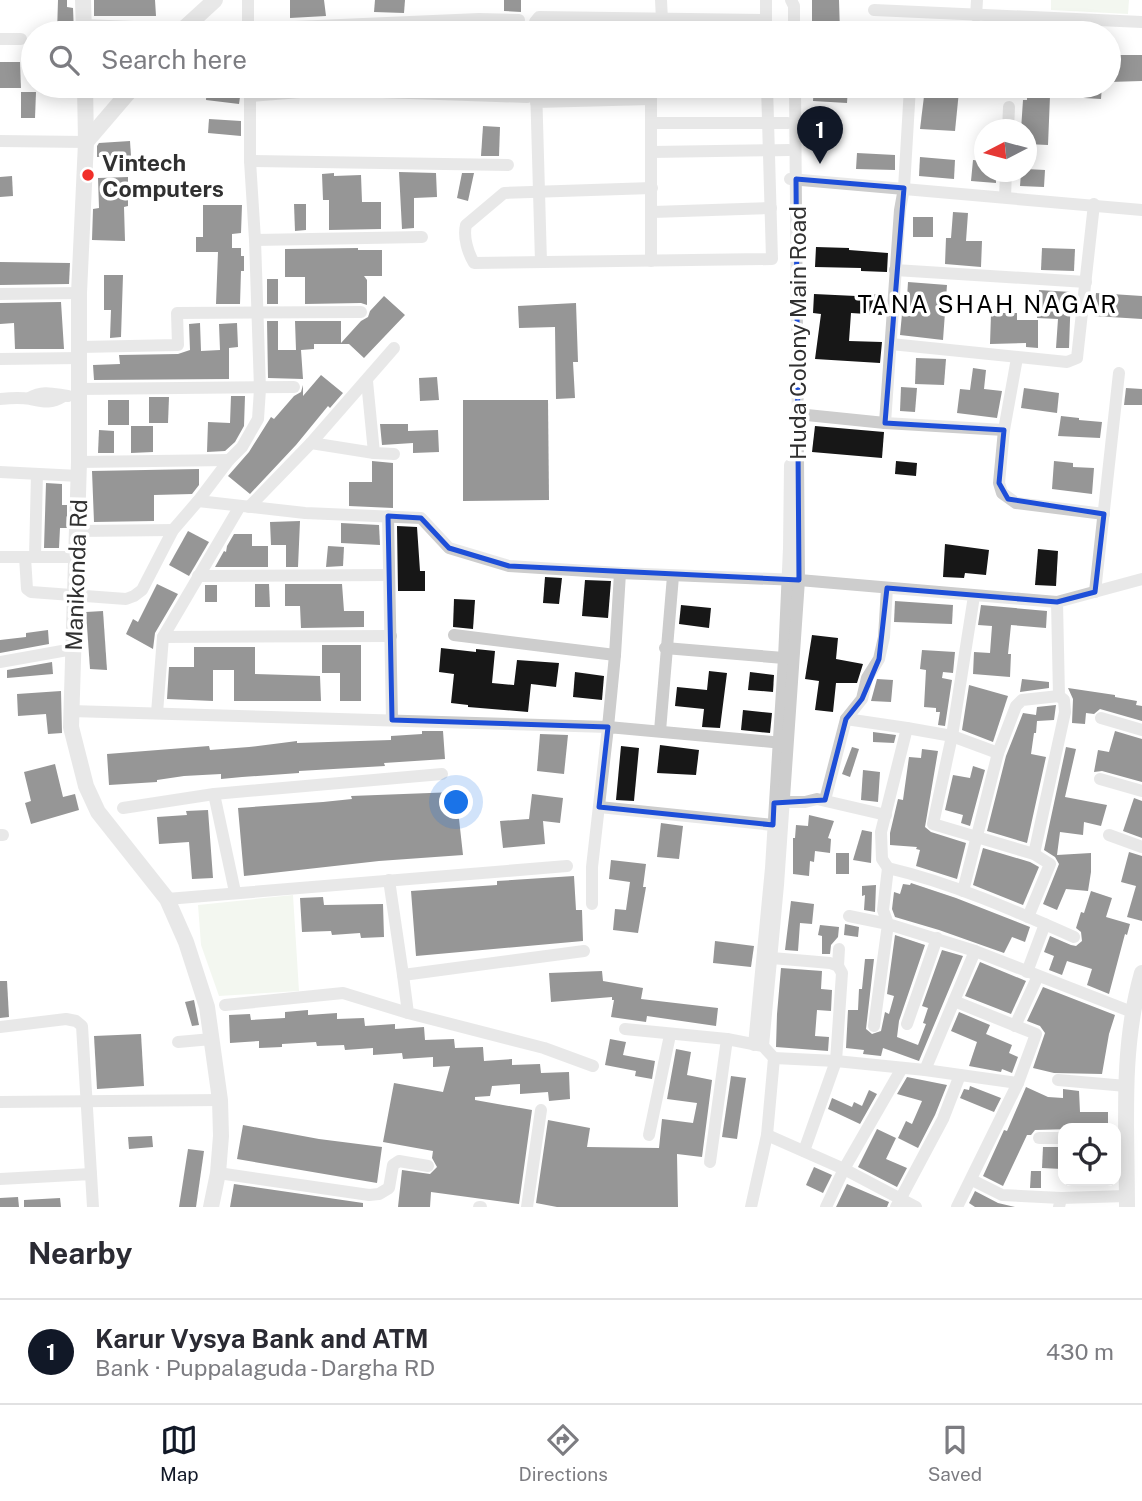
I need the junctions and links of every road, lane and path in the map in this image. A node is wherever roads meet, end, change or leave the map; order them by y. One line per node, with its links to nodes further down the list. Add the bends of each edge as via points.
1 (83, 0): 12 (street)
2 (215, 0): 13 (street)
3 (248, 0): 14 (street)
4 (661, 0): 18 (street)
5 (766, 0): 19 (street)
6 (977, 0): 9 (street)
7 (790, 3): 20 (street); 21 (street)
8 (874, 10): 9 (street)
9 (976, 16): 10 (street)
10 (1017, 18): 22 (street)
11 (519, 20): 15 (street)
12 (84, 21)
13 (192, 21)
14 (248, 21)
15 (433, 21)
16 (536, 21): 17 (street, via 539,17)
17 (597, 21)
18 (656, 21)
19 (766, 21)
20 (788, 21)
21 (792, 21)
22 (1111, 21)
23 (1121, 21): 24 (street)
24 (1142, 22)
25 (0, 40): 26 (street)
26 (21, 40)
27 (85, 98): 44 (street, Manikonda Rd)
28 (124, 98): 44 (street)
29 (250, 98): 48 (street)
30 (509, 98): 37 (street)
31 (552, 98): 37 (street)
32 (651, 98): 40 (street)
33 (767, 98): 42 (street)
34 (789, 98): 41 (street)
35 (795, 98): 50 (street, Huda Colony Main Road)
36 (909, 98): 53 (street)
37 (532, 99): 54 (street)
38 (1009, 107): 39 (street)
39 (1008, 119)
40 (651, 123): 42 (street); 47 (street)
41 (788, 123): 42 (street); 45 (street)
42 (768, 124): 46 (street)
43 (0, 141): 44 (street)
44 (86, 142): 66 (street, Manikonda Rd)
45 (789, 150): 46 (street); 50 (street)
46 (769, 151): 47 (street); 57 (street)
47 (652, 152): 52 (street)
48 (250, 161): 49 (street); 61 (street)
49 (508, 166)
50 (793, 179): 53 (street); 81 (street, Huda Colony Main Road); 105 (street)
51 (1006, 182): 55 (street)
52 (652, 188): 54 (street); 59 (street)
53 (904, 188): 55 (street); 64 (street)
54 (538, 191): 63 (street); 63 (street, via 504,193 466,225 464,233 474,263)
55 (1005, 197): 56 (street)
56 (1094, 204): 58 (street); 65 (street)
57 (771, 208): 59 (street); 62 (street, via 772,259)
58 (1142, 210)
59 (653, 212): 62 (street)
60 (422, 237): 61 (street)
61 (255, 240): 69 (street)
62 (652, 261): 63 (street)
63 (541, 262)
64 (895, 270): 65 (street); 70 (street)
65 (1086, 282): 73 (street, via 1077,358 1067,362)
66 (79, 293): 67 (street); 72 (street, Manikonda Rd)
67 (0, 294)
68 (361, 312): 69 (street)
69 (257, 314): 72 (street, via 177,313 178,345); 78 (street)
70 (891, 344): 73 (street); 82 (street)
71 (394, 348): 76 (street)
72 (80, 352): 74 (street); 79 (street, Manikonda Rd)
73 (1017, 358): 83 (street)
74 (0, 359)
75 (1119, 373): 93 (street)
76 (367, 381): 84 (street); 85 (street)
77 (294, 387): 78 (street)
78 (260, 389): 79 (street); 87 (street, via 258,419)
79 (74, 394): 80 (street); 88 (street, Manikonda Rd)
80 (0, 399)
81 (797, 414): 82 (street); 105 (street, Huda Colony Main Road)
82 (885, 423): 83 (street)
83 (1004, 430): 93 (street, via 999,483 1008,499)
84 (311, 443): 85 (street); 92 (street)
85 (373, 453): 86 (street)
86 (394, 454)
87 (229, 460): 88 (street); 91 (street)
88 (79, 469): 90 (street); 96 (street, Manikonda Rd)
89 (0, 472): 90 (street)
90 (37, 474): 98 (street)
91 (198, 501): 92 (street); 95 (street)
92 (244, 507): 94 (street); 102 (street)
93 (1104, 514): 107 (street)
94 (388, 516): 100 (street, via 421,518 449,548 509,566); 101 (street)
95 (173, 530): 96 (street); 108 (street, via 142,590 134,596)
96 (77, 531): 99 (street, Manikonda Rd)
97 (0, 557): 98 (street)
98 (30, 557): 99 (street); 108 (street, via 27,589)
99 (75, 557): 108 (street, Manikonda Rd)
100 (620, 573): 103 (street); 116 (street)
101 (389, 575): 102 (street); 112 (street)
102 (198, 576): 113 (street)
103 (673, 576): 105 (street); 114 (street)
104 (1142, 579): 107 (street)
105 (794, 580): 106 (street); 117 (street); 130 (street)
106 (887, 588): 109 (street); 123 (street, via 879,659 867,678 862,699)
107 (1095, 593): 110 (street)
108 (74, 596): 115 (street, Manikonda Rd)
109 (974, 596): 110 (street); 129 (street)
110 (1057, 602): 119 (street)
111 (454, 635): 116 (street)
112 (390, 636): 113 (street); 124 (street)
113 (163, 637): 121 (street)
114 (666, 648): 117 (street); 128 (street)
115 (73, 649): 118 (street); 120 (street, Manikonda Rd)
116 (615, 655): 125 (street)
117 (784, 658): 130 (street)
118 (0, 662)
119 (1059, 696): 131 (street, via 1022,700); 145 (street, via 1065,712)
120 (71, 711): 121 (street); 152 (street, Manikonda Rd, via 78,762 98,812)
121 (157, 713): 124 (street)
122 (1101, 718): 127 (street)
123 (846, 719): 126 (street); 136 (street)
124 (392, 720): 125 (street)
125 (608, 727): 128 (street); 138 (street)
126 (906, 727): 129 (street); 140 (street)
127 (1142, 730)
128 (660, 731): 130 (street)
129 (952, 736): 131 (street); 143 (street, via 933,824)
130 (782, 743): 137 (street)
131 (998, 753): 143 (street)
132 (442, 774): 135 (street)
133 (1100, 779): 134 (street)
134 (1142, 791)
135 (214, 794): 139 (street); 150 (street)
136 (825, 800): 137 (street); 140 (street)
137 (779, 802): 141 (street); 162 (street)
138 (599, 807): 141 (street); 151 (street)
139 (123, 808)
140 (886, 815): 147 (street, via 880,845)
141 (773, 825): 180 (street)
142 (1109, 835): 144 (street)
143 (977, 839): 145 (street); 149 (street)
144 (1142, 848)
145 (1034, 854): 154 (street, via 1050,864)
146 (567, 866): 148 (street)
147 (888, 868): 149 (street); 155 (street, via 883,910)
148 (389, 880): 150 (street); 166 (street)
149 (963, 891): 154 (street)
150 (235, 892): 152 (street)
151 (592, 904)
152 (170, 905): 176 (street, Manikonda Rd, via 190,955)
153 (849, 916): 155 (street)
154 (1028, 917): 156 (street)
155 (888, 924): 157 (street); 172 (street)
156 (1045, 924): 158 (street); 165 (street)
157 (937, 937): 161 (street); 171 (street)
158 (1074, 937)
159 (839, 949): 163 (street)
160 (584, 951): 166 (street)
161 (975, 951): 165 (street); 167 (street)
162 (772, 958): 163 (street); 180 (street)
163 (838, 966): 182 (street, via 842,973)
164 (1142, 973): 169 (street)
165 (1033, 974): 169 (street); 173 (street)
166 (403, 975): 170 (street)
167 (954, 1001): 173 (street); 185 (street)
168 (225, 1005): 170 (street, via 343,993)
169 (1132, 1012): 189 (street)
170 (408, 1013): 183 (street, via 544,1048)
171 (907, 1024)
172 (874, 1026)
173 (1015, 1026): 188 (street, via 1036,1034)
174 (0, 1027): 190 (street, via 66,1019 82,1026)
175 (625, 1029): 177 (street)
176 (212, 1034): 179 (street); 191 (street, Manikonda Rd)
177 (670, 1035): 178 (street); 195 (street)
178 (727, 1039): 180 (street); 201 (street)
179 (178, 1042)
180 (758, 1046): 181 (street)
181 (774, 1058): 182 (street); 196 (street)
182 (836, 1061): 184 (street); 200 (street)
183 (593, 1066)
184 (902, 1068): 185 (street); 203 (street)
185 (925, 1070): 186 (street)
186 (960, 1075): 188 (street); 209 (street, via 943,1119)
187 (1058, 1080): 189 (street)
188 (1018, 1083): 207 (street)
189 (1126, 1086): 194 (street)
190 (87, 1100): 191 (street); 192 (street); 205 (street)
191 (220, 1100): 204 (street, Manikonda Rd)
192 (0, 1102)
193 (541, 1110): 213 (street)
194 (1121, 1130)
195 (649, 1135)
196 (767, 1135): 200 (street); 214 (street)
197 (1040, 1138): 198 (street)
198 (1058, 1138)
199 (1121, 1148): 208 (street)
200 (804, 1152): 203 (street)
201 (710, 1162)
202 (428, 1166): 204 (street, via 399,1161 393,1165 389,1188 369,1195)
203 (844, 1169): 209 (street); 215 (street)
204 (218, 1172): 212 (street, Manikonda Rd)
205 (91, 1174): 206 (street); 211 (street)
206 (0, 1179)
207 (972, 1180): 210 (street, via 1002,1195); 217 (street)
208 (1127, 1202): 210 (street)
209 (899, 1203): 216 (street)
210 (1060, 1203)
211 (93, 1207)
212 (211, 1207)
213 (527, 1207)
214 (751, 1207)
215 (827, 1207)
216 (916, 1207)
217 (957, 1207)

